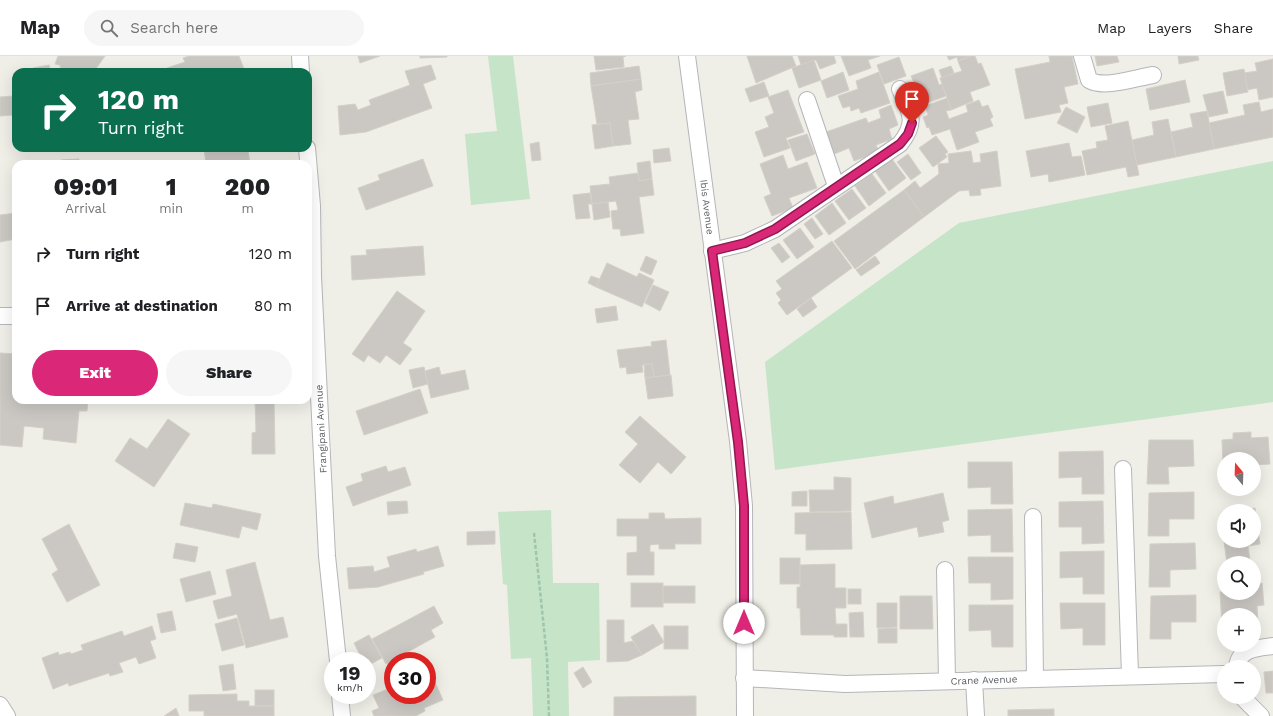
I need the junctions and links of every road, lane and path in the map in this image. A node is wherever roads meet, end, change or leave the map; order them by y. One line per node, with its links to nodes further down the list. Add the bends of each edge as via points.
1 (300, 56): 4 (street)
2 (687, 56): 9 (street, Ibis Avenue)
3 (1082, 56): 5 (street, via 1089,80 1095,83 1104,84)
4 (301, 68)
5 (1153, 75)
6 (900, 89): 8 (street, via 910,111 912,123 908,134 900,144)
7 (807, 100): 8 (street)
8 (836, 186): 9 (street, via 760,238)
9 (712, 251): 22 (street, Ibis Avenue, via 738,442 744,506)
10 (312, 312): 18 (street, Frangipani Avenue, via 326,556)
11 (0, 316): 12 (street)
12 (12, 316)
13 (1123, 469): 21 (street)
14 (1033, 517): 23 (street)
15 (534, 533): 31 (path, via 547,658)
16 (945, 570): 25 (street)
17 (1273, 646): 19 (street, via 1253,648)
18 (337, 652)
19 (1238, 660)
20 (1217, 674): 21 (street, Crane Avenue)
21 (1130, 675): 23 (street, Crane Avenue)
22 (744, 678): 25 (street, Crane Avenue, via 845,684); 32 (street, Ibis Avenue)
23 (1035, 678): 24 (street, Crane Avenue)
24 (974, 680): 25 (street, Crane Avenue); 33 (street)
25 (947, 681)
26 (341, 704): 30 (street)
27 (1249, 704): 34 (street)
28 (0, 705): 29 (street)
29 (7, 716)
30 (342, 716)
31 (549, 716)
32 (745, 716)
33 (976, 716)
34 (1261, 716)

